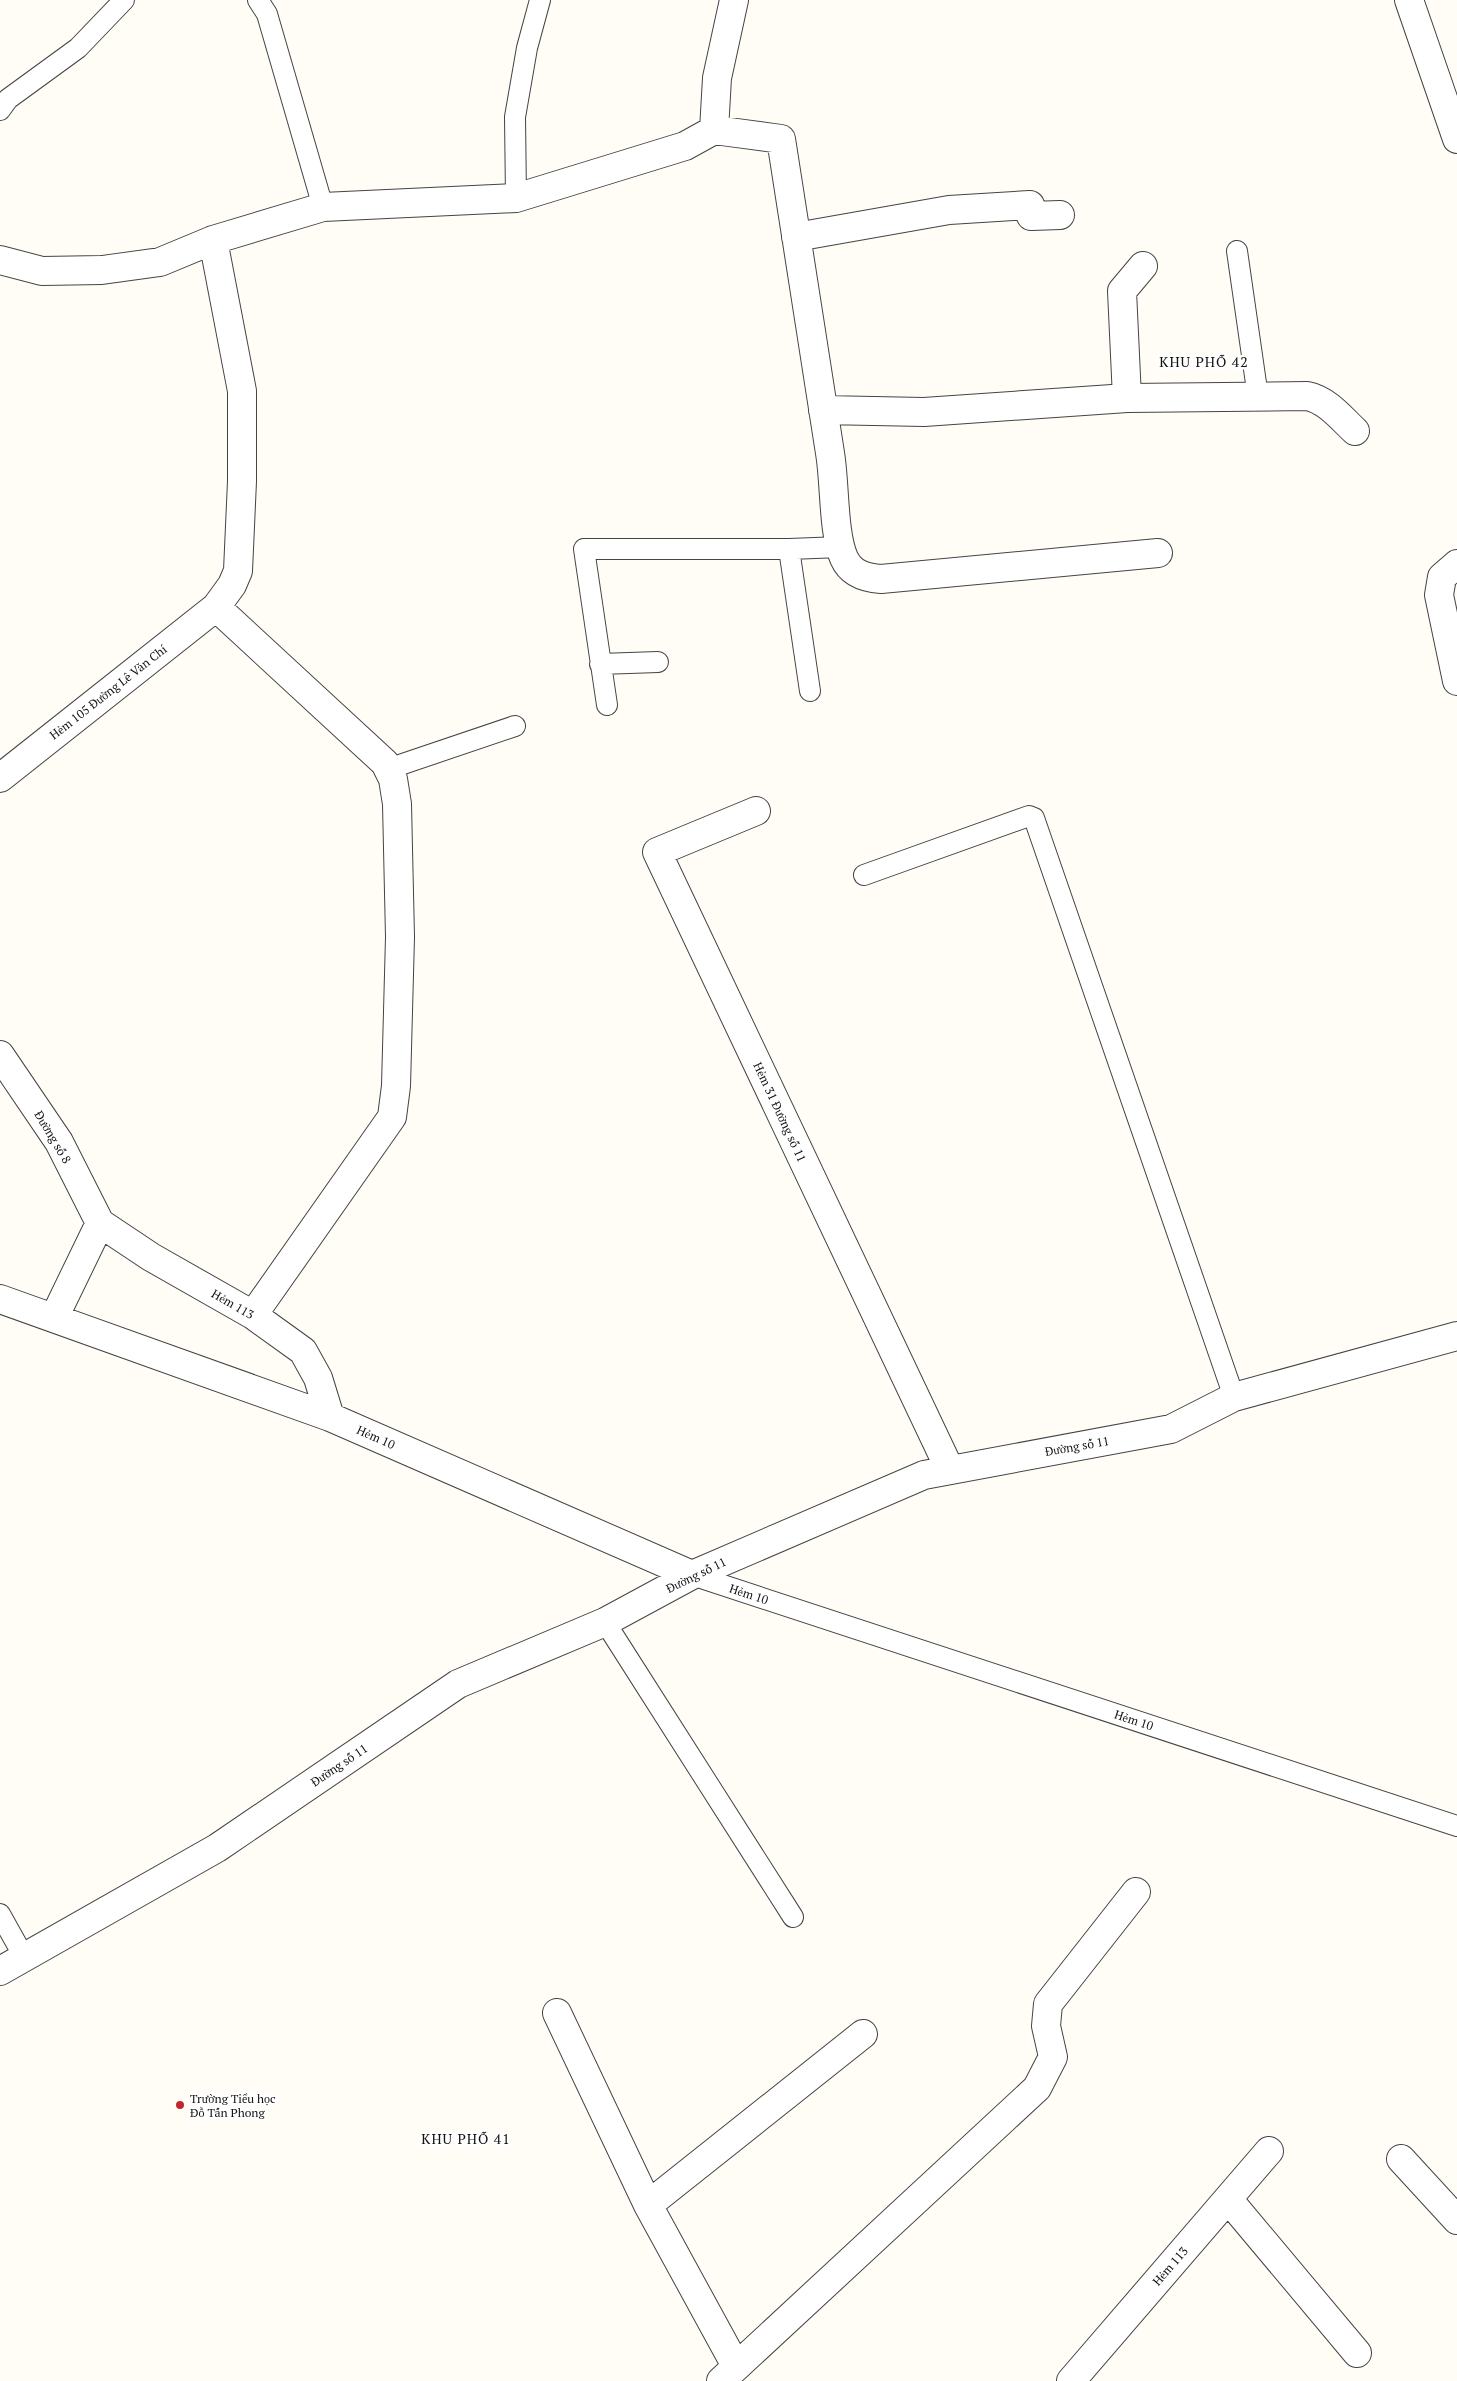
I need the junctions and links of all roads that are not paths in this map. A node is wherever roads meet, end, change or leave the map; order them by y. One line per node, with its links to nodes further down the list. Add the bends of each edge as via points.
1 (124, 0): 6 (lane, via 78,48 8,99)
2 (258, 0): 10 (lane, via 266,14)
3 (540, 0): 9 (lane, via 527,48 515,118)
4 (734, 0): 7 (street, via 717,78)
5 (1409, 0): 8 (street)
6 (0, 110)
7 (714, 130): 9 (street, via 684,146); 12 (street, via 781,139)
8 (1457, 139)
9 (516, 198): 10 (street)
10 (323, 207): 13 (street)
11 (1060, 215): 12 (street, via 1031,216 1030,205 949,210)
12 (796, 237): 19 (street)
13 (213, 240): 15 (street, via 160,262 102,270 42,271); 25 (street, Hẻm 105 Đường Lê Văn Chí, via 242,391 238,571 232,586)
14 (1237, 251): 17 (lane)
15 (0, 260)
16 (1143, 266): 18 (street, via 1122,291)
17 (1258, 397): 18 (street); 20 (street, via 1317,398)
18 (1127, 398): 19 (street, via 924,412)
19 (823, 410): 21 (street)
20 (1355, 431)
21 (841, 547): 22 (lane); 23 (street, via 844,558 855,573 881,579)
22 (789, 549): 27 (lane, via 584,549); 29 (lane)
23 (1158, 552)
24 (1457, 564): 28 (street, via 1442,577 1439,595)
25 (216, 607): 32 (street, via 371,748); 33 (street, Hẻm 105 Đường Lê Văn Chí)
26 (658, 662): 27 (lane)
27 (600, 664): 30 (lane)
28 (1457, 681)
29 (810, 691)
30 (607, 706)
31 (515, 726): 32 (lane)
32 (388, 769): 39 (street, via 397,804 400,937 396,1086 392,1117)
33 (0, 778)
34 (756, 811): 44 (street, Hẻm 31 Đường số 11, via 657,852)
35 (864, 875): 42 (lane, via 1029,816 1034,818)
36 (0, 1055): 37 (street, Đường số 8, via 59,1142)
37 (100, 1223): 39 (street, Hẻm 113, via 151,1257); 40 (street)
38 (0, 1299): 40 (street, Hẻm 10)
39 (253, 1315): 43 (street, Hẻm 113, via 303,1351 318,1378)
40 (54, 1318): 43 (street, Hẻm 10)
41 (1457, 1336): 42 (street, Đường số 11)
42 (1234, 1397): 44 (street, Đường số 11, via 1171,1429)
43 (330, 1417): 45 (street, Hẻm 10)
44 (950, 1470): 45 (street, Đường số 11, via 924,1475)
45 (692, 1575): 46 (street, Đường số 11); 47 (lane, Hẻm 10)
46 (605, 1622): 50 (lane); 51 (street, Đường số 11, via 458,1684 217,1848)
47 (1457, 1826)
48 (1136, 1892): 61 (street, via 1048,2004 1046,2026 1053,2057 1037,2088)
49 (0, 1914): 51 (lane)
50 (793, 1917)
51 (24, 1957): 52 (street, Đường số 11)
52 (0, 1971)
53 (557, 2013): 58 (street)
54 (864, 2034): 58 (street)
55 (1269, 2151): 57 (street, Hẻm 113)
56 (1401, 2159): 59 (street)
57 (1228, 2199): 60 (street); 62 (street, Hẻm 113)
58 (648, 2206): 61 (street)
59 (1457, 2220)
60 (1356, 2353)
61 (728, 2374)
62 (1071, 2381)

